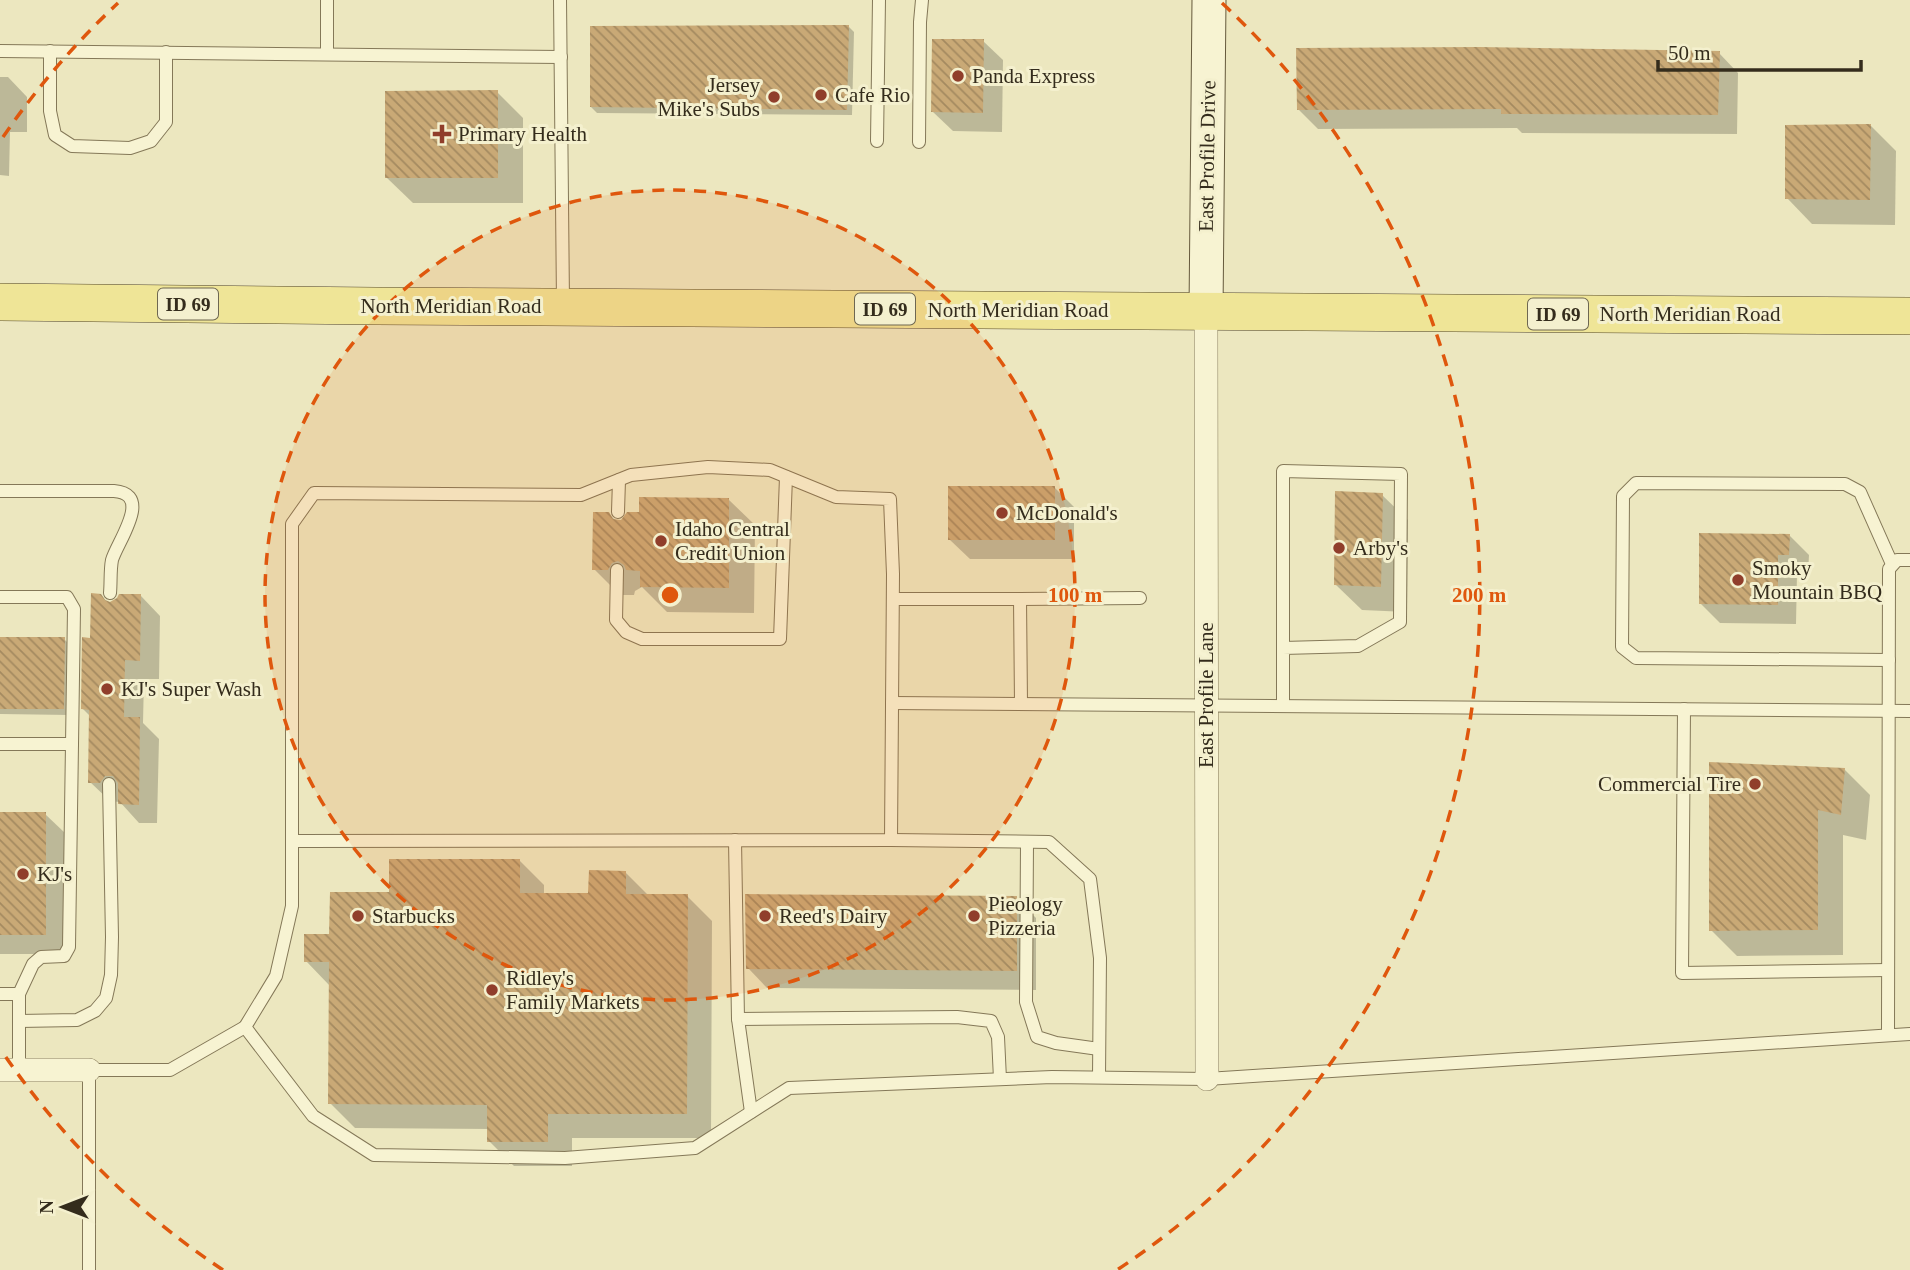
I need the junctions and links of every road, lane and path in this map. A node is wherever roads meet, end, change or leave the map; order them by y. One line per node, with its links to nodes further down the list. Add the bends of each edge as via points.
1 (327, 0): 9 (lane)
2 (561, 0): 10 (lane)
3 (879, 0): 11 (lane)
4 (922, 0): 12 (lane)
5 (1209, 0): 15 (street, East Profile Drive)
6 (0, 51): 7 (lane)
7 (50, 51): 8 (lane); 8 (lane, via 50,111 55,135 72,146 88,148 131,148 151,141 166,122)
8 (166, 52): 9 (lane)
9 (327, 54): 10 (lane)
10 (561, 57): 14 (lane)
11 (877, 141)
12 (919, 142)
13 (0, 302): 14 (main road, North Meridian Road / ID 69)
14 (563, 307): 15 (main road, North Meridian Road / ID 69)
15 (1206, 312): 16 (main road, North Meridian Road / ID 69); 33 (street, East Profile Lane)
16 (1910, 316)
17 (786, 477): 18 (lane, via 770,470 708,467); 23 (lane, via 780,639 642,639 626,632 616,620); 27 (lane, via 836,497 890,499)
18 (619, 480): 20 (lane); 43 (lane, via 582,495 314,493 292,524)
19 (0, 491): 24 (lane, via 126,494 133,509 112,561)
20 (618, 512)
21 (1910, 560): 22 (lane)
22 (1892, 564): 30 (lane); 30 (lane, via 1860,492 1845,484 1636,483 1623,496 1622,647 1636,658)
23 (617, 570)
24 (110, 593)
25 (0, 597): 39 (lane, via 67,597 72,603)
26 (1140, 598): 28 (lane)
27 (893, 599): 28 (lane); 31 (lane)
28 (1020, 599): 32 (lane)
29 (1283, 648): 29 (lane, via 1283,471 1401,474 1400,622 1358,646); 34 (lane)
30 (1889, 660): 36 (lane)
31 (892, 703): 32 (lane); 42 (lane)
32 (1021, 704): 33 (lane)
33 (1206, 705): 34 (lane); 58 (street, East Profile Lane)
34 (1283, 706): 35 (lane)
35 (1684, 709): 36 (lane); 45 (lane, via 1682,974)
36 (1889, 711): 37 (lane); 45 (lane)
37 (1910, 711)
38 (0, 744): 39 (lane)
39 (72, 744): 47 (lane, via 69,947 64,956 41,957 33,964)
40 (109, 784): 49 (lane, via 112,937 106,998 94,1012 76,1020)
41 (735, 840): 42 (lane); 43 (lane); 48 (lane)
42 (891, 840): 44 (lane)
43 (292, 841): 50 (lane, via 292,906 276,976)
44 (1027, 842): 53 (lane, via 1049,842 1090,879 1100,958); 53 (lane, via 1026,1002 1037,1037)
45 (1888, 970): 51 (lane)
46 (0, 993): 47 (lane)
47 (19, 994): 49 (lane)
48 (737, 1019): 57 (lane, via 957,1017 991,1021 998,1037); 59 (lane)
49 (19, 1021): 54 (lane)
50 (245, 1027): 55 (lane, via 170,1070); 59 (lane, via 313,1116 374,1155 565,1158 695,1148)
51 (1888, 1034): 52 (lane); 58 (lane)
52 (1910, 1034)
53 (1099, 1049): 56 (lane)
54 (9, 1070): 55 (street)
55 (89, 1070): 60 (lane)
56 (1099, 1077): 57 (lane); 58 (lane)
57 (1000, 1079): 59 (lane, via 789,1088)
58 (1207, 1079)
59 (751, 1112)
60 (89, 1270)

